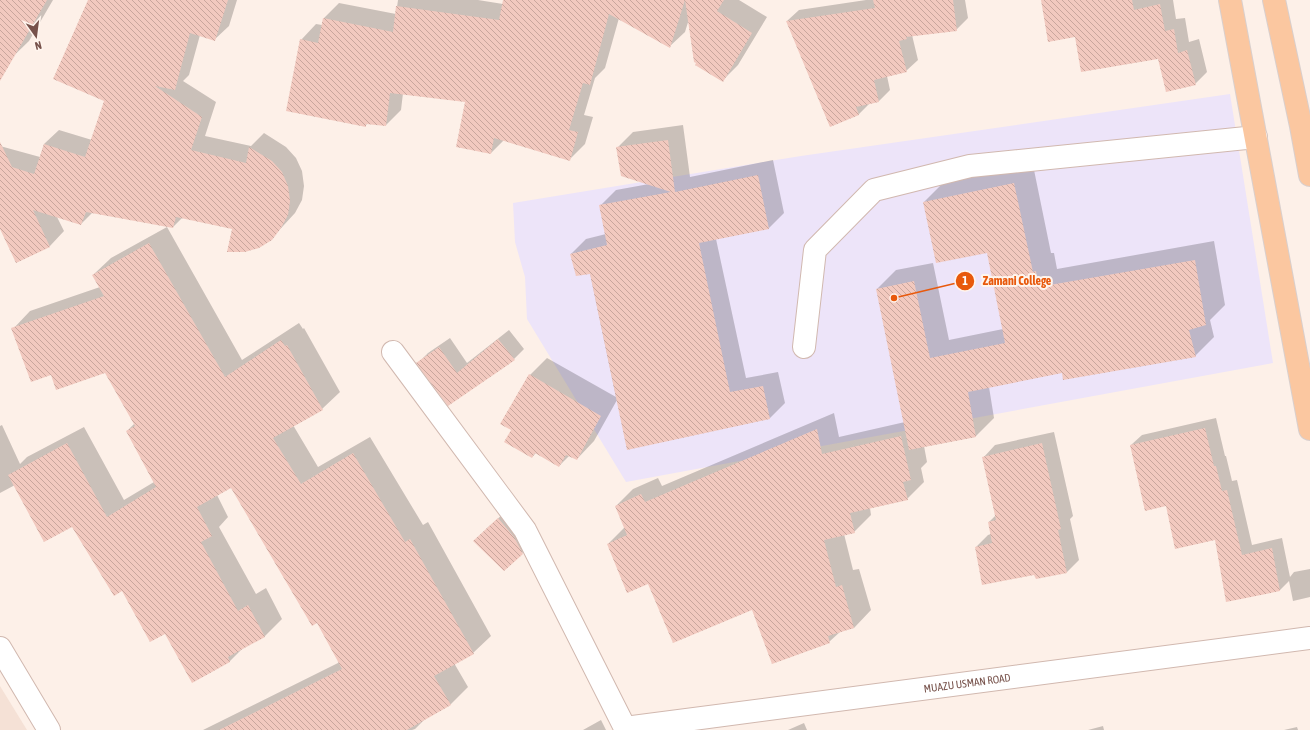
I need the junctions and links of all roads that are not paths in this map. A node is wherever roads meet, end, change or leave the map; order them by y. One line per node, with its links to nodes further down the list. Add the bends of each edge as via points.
1 (1230, 0): 3 (main road)
2 (1274, 0): 4 (main road)
3 (1256, 137): 5 (street, via 970,166 874,190 815,250); 7 (main road)
4 (1310, 175)
5 (804, 347)
6 (393, 352): 10 (street, via 525,530)
7 (1310, 428)
8 (1310, 638): 10 (street, MUAZU USMAN ROAD)
9 (0, 648): 11 (street)
10 (625, 729)
11 (49, 730)

